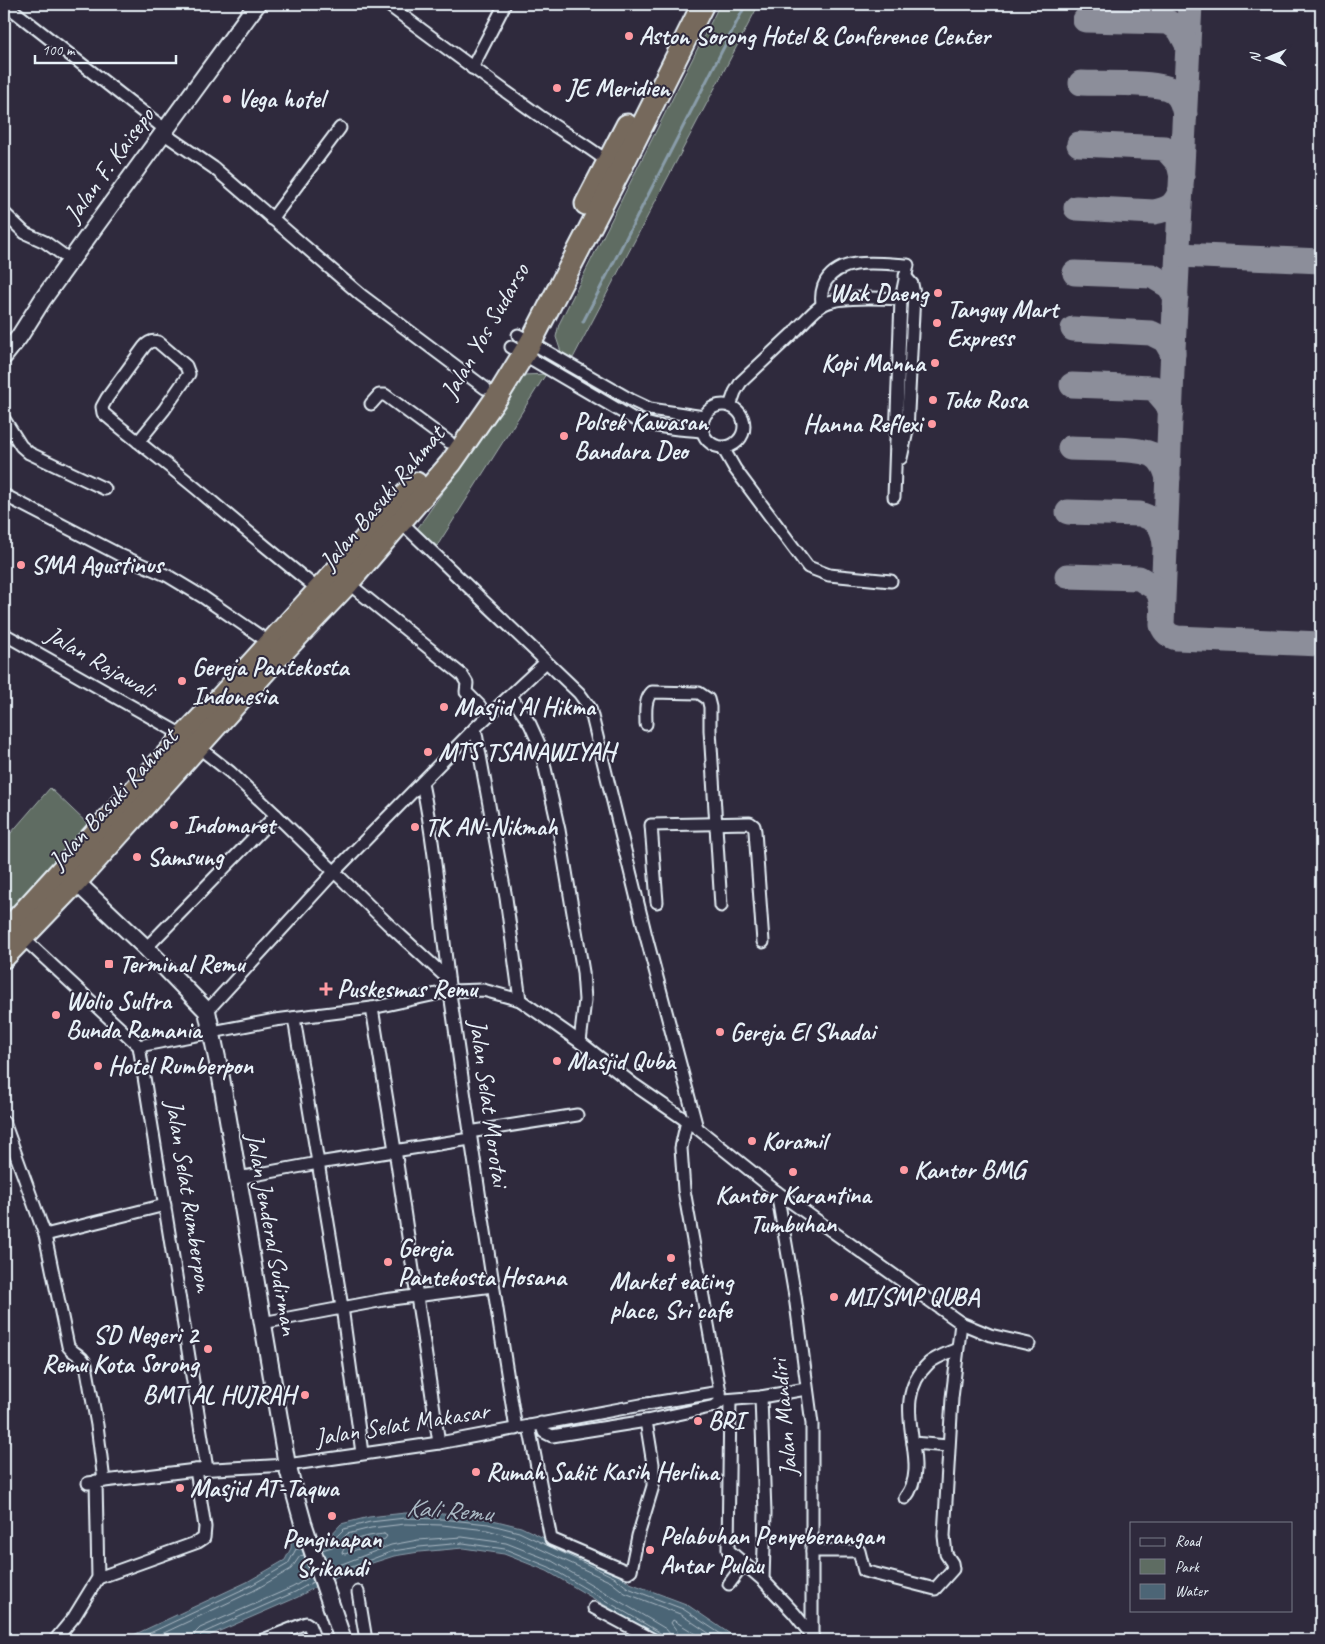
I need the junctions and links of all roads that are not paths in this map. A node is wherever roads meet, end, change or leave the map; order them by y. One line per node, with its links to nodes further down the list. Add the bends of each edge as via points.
1 (5, 4): 10 (street)
2 (257, 4): 10 (main road, Jalan F. Kaisepo)
3 (387, 4): 8 (street)
4 (505, 4): 8 (street)
5 (692, 4): 7 (highway, Jalan Yos Sudarso)
6 (703, 4): 7 (highway, Jalan Basuki Rahmat)
7 (680, 37): 11 (highway, Jalan Yos Sudarso); 20 (highway, Jalan Basuki Rahmat, via 622,166)
8 (472, 68): 11 (street)
9 (340, 128): 13 (street)
10 (165, 131): 13 (street, via 214,168); 14 (main road, Jalan F. Kaisepo)
11 (608, 162): 20 (highway, Jalan Yos Sudarso)
12 (4, 214): 14 (street, via 25,233 45,242)
13 (272, 219): 22 (street, via 361,295)
14 (70, 260): 21 (main road, Jalan F. Kaisepo)
15 (905, 276): 16 (street); 17 (street, via 908,265 844,266 836,270 824,285); 19 (street, via 912,284 914,294)
16 (901, 299): 17 (street, via 843,300); 18 (street)
17 (822, 304): 24 (street, via 742,382)
18 (900, 334): 19 (street); 31 (street)
19 (913, 334): 31 (street, via 907,431)
20 (521, 344): 22 (highway, Jalan Yos Sudarso); 25 (street, via 650,409); 27 (street, via 634,419 658,427); 35 (highway, Jalan Basuki Rahmat, via 499,394 451,463)
21 (4, 356)
22 (485, 388): 29 (highway, Jalan Yos Sudarso)
23 (371, 404): 29 (street, via 379,395 385,395)
24 (730, 406): 25 (street, via 710,409); 30 (street, via 738,411 744,430 740,439)
25 (704, 417): 27 (street)
26 (4, 419): 32 (street, via 29,453)
27 (702, 431): 30 (street, via 706,440)
28 (138, 442): 28 (street, via 103,413 102,407 144,347 154,341 186,366 190,374); 39 (street)
29 (449, 442): 36 (highway, Jalan Yos Sudarso)
30 (723, 448): 37 (street, via 808,567 829,575)
31 (895, 480): 34 (street)
32 (105, 489)
33 (4, 495): 41 (street, via 168,576)
34 (894, 497)
35 (401, 522): 36 (highway, Jalan Basuki Rahmat); 42 (street)
36 (374, 541): 38 (highway, Jalan Basuki Rahmat); 39 (highway, Jalan Yos Sudarso)
37 (891, 581)
38 (348, 583): 44 (street, via 462,675 467,683 466,692); 47 (highway, Jalan Basuki Rahmat)
39 (319, 590): 41 (highway, Jalan Yos Sudarso)
40 (4, 634): 47 (street, Jalan Rajawali)
41 (270, 643): 47 (highway, Jalan Yos Sudarso, via 222,696)
42 (546, 662): 43 (street); 70 (street, via 590,708)
43 (511, 696): 46 (street); 65 (street, via 540,746 559,830 583,972 585,1000)
44 (480, 706)
45 (646, 724): 50 (street, via 648,696 652,692 699,693 708,699)
46 (475, 728): 48 (street); 60 (street, via 506,898)
47 (191, 741): 49 (street, Jalan Rajawali); 52 (highway, Jalan Basuki Rahmat); 55 (highway, Jalan Yos Sudarso)
48 (422, 783): 51 (street); 59 (street, Jalan Selat Morotai, via 437,871)
49 (276, 815): 51 (street, Jalan Rajawali); 57 (street)
50 (716, 824): 53 (street, via 651,825); 54 (street); 56 (street, via 745,822 755,828)
51 (335, 871): 59 (street, Jalan Rajawali); 62 (street)
52 (76, 882): 55 (highway, Jalan Basuki Rahmat); 57 (main road)
53 (657, 902)
54 (721, 906)
55 (10, 929): 58 (highway, Jalan Basuki Rahmat); 66 (street)
56 (763, 942)
57 (146, 948): 62 (main road)
58 (4, 956)
59 (449, 985): 60 (street); 61 (street); 71 (street, Jalan Selat Morotai)
60 (520, 1000): 65 (street)
61 (372, 1008): 63 (street); 72 (street)
62 (207, 1011): 64 (main road, Jalan Jenderal Sudirman)
63 (294, 1018): 64 (street); 73 (street)
64 (212, 1031): 66 (street); 74 (main road, Jalan Jenderal Sudirman)
65 (580, 1042): 68 (street)
66 (139, 1046): 76 (street, Jalan Selat Rumberpon)
67 (577, 1115): 71 (street)
68 (687, 1121): 70 (street); 86 (street, via 680,1148 684,1190)
69 (4, 1122): 77 (street)
70 (697, 1128): 75 (street)
71 (470, 1135): 72 (street); 78 (street, Jalan Selat Morotai)
72 (395, 1150): 73 (street); 79 (street)
73 (318, 1163): 74 (street); 80 (street)
74 (238, 1178): 81 (main road, Jalan Jenderal Sudirman)
75 (777, 1192): 82 (street); 85 (street, Jalan Mandiri, via 795,1296)
76 (165, 1205): 77 (street); 97 (street, Jalan Selat Rumberpon)
77 (45, 1235): 98 (street, via 68,1346 82,1357 86,1365 97,1425)
78 (493, 1286): 79 (street); 91 (street, Jalan Selat Morotai)
79 (416, 1296): 80 (street); 92 (street)
80 (342, 1307): 81 (street); 95 (street)
81 (262, 1323): 96 (main road, Jalan Jenderal Sudirman)
82 (961, 1323): 83 (street, via 990,1335); 84 (street)
83 (1028, 1344)
84 (957, 1349): 93 (street, via 929,1364 915,1384 908,1404); 94 (street)
85 (806, 1389): 87 (street); 100 (street, Jalan Mandiri, via 812,1424)
86 (723, 1397): 87 (street); 88 (street, via 715,1406); 89 (street, Jalan Selat Makasar); 101 (street, via 727,1548)
87 (761, 1397): 103 (street, via 765,1513)
88 (646, 1421): 89 (street, via 552,1436 544,1432); 90 (street, via 653,1486 628,1572 551,1539)
89 (541, 1423): 90 (street, Jalan Selat Makasar)
90 (529, 1426): 91 (street, Jalan Selat Makasar)
91 (516, 1429): 92 (street, Jalan Selat Makasar)
92 (439, 1443): 95 (street, Jalan Selat Makasar)
93 (913, 1443): 94 (street); 99 (street, via 914,1485)
94 (948, 1446): 100 (street, via 944,1536 946,1554 953,1569 935,1589 864,1571 859,1551)
95 (362, 1454): 96 (street, Jalan Selat Makasar)
96 (287, 1465): 97 (street, Jalan Selat Makasar); 111 (main road, Jalan Jenderal Sudirman)
97 (201, 1469): 98 (street, Jalan Selat Makasar); 102 (street, Jalan Selat Rumberpon, via 204,1538)
98 (96, 1482): 102 (street)
99 (905, 1498)
100 (812, 1550): 107 (street, Jalan Mandiri)
101 (744, 1564): 103 (street); 104 (street)
102 (98, 1578): 108 (street, via 74,1618)
103 (763, 1580): 107 (street)
104 (729, 1584)
105 (358, 1592): 112 (street)
106 (594, 1608): 113 (street)
107 (814, 1638)
108 (55, 1640)
109 (263, 1640): 110 (street, via 306,1624)
110 (315, 1640)
111 (343, 1640)
112 (366, 1640)
113 (654, 1640)

